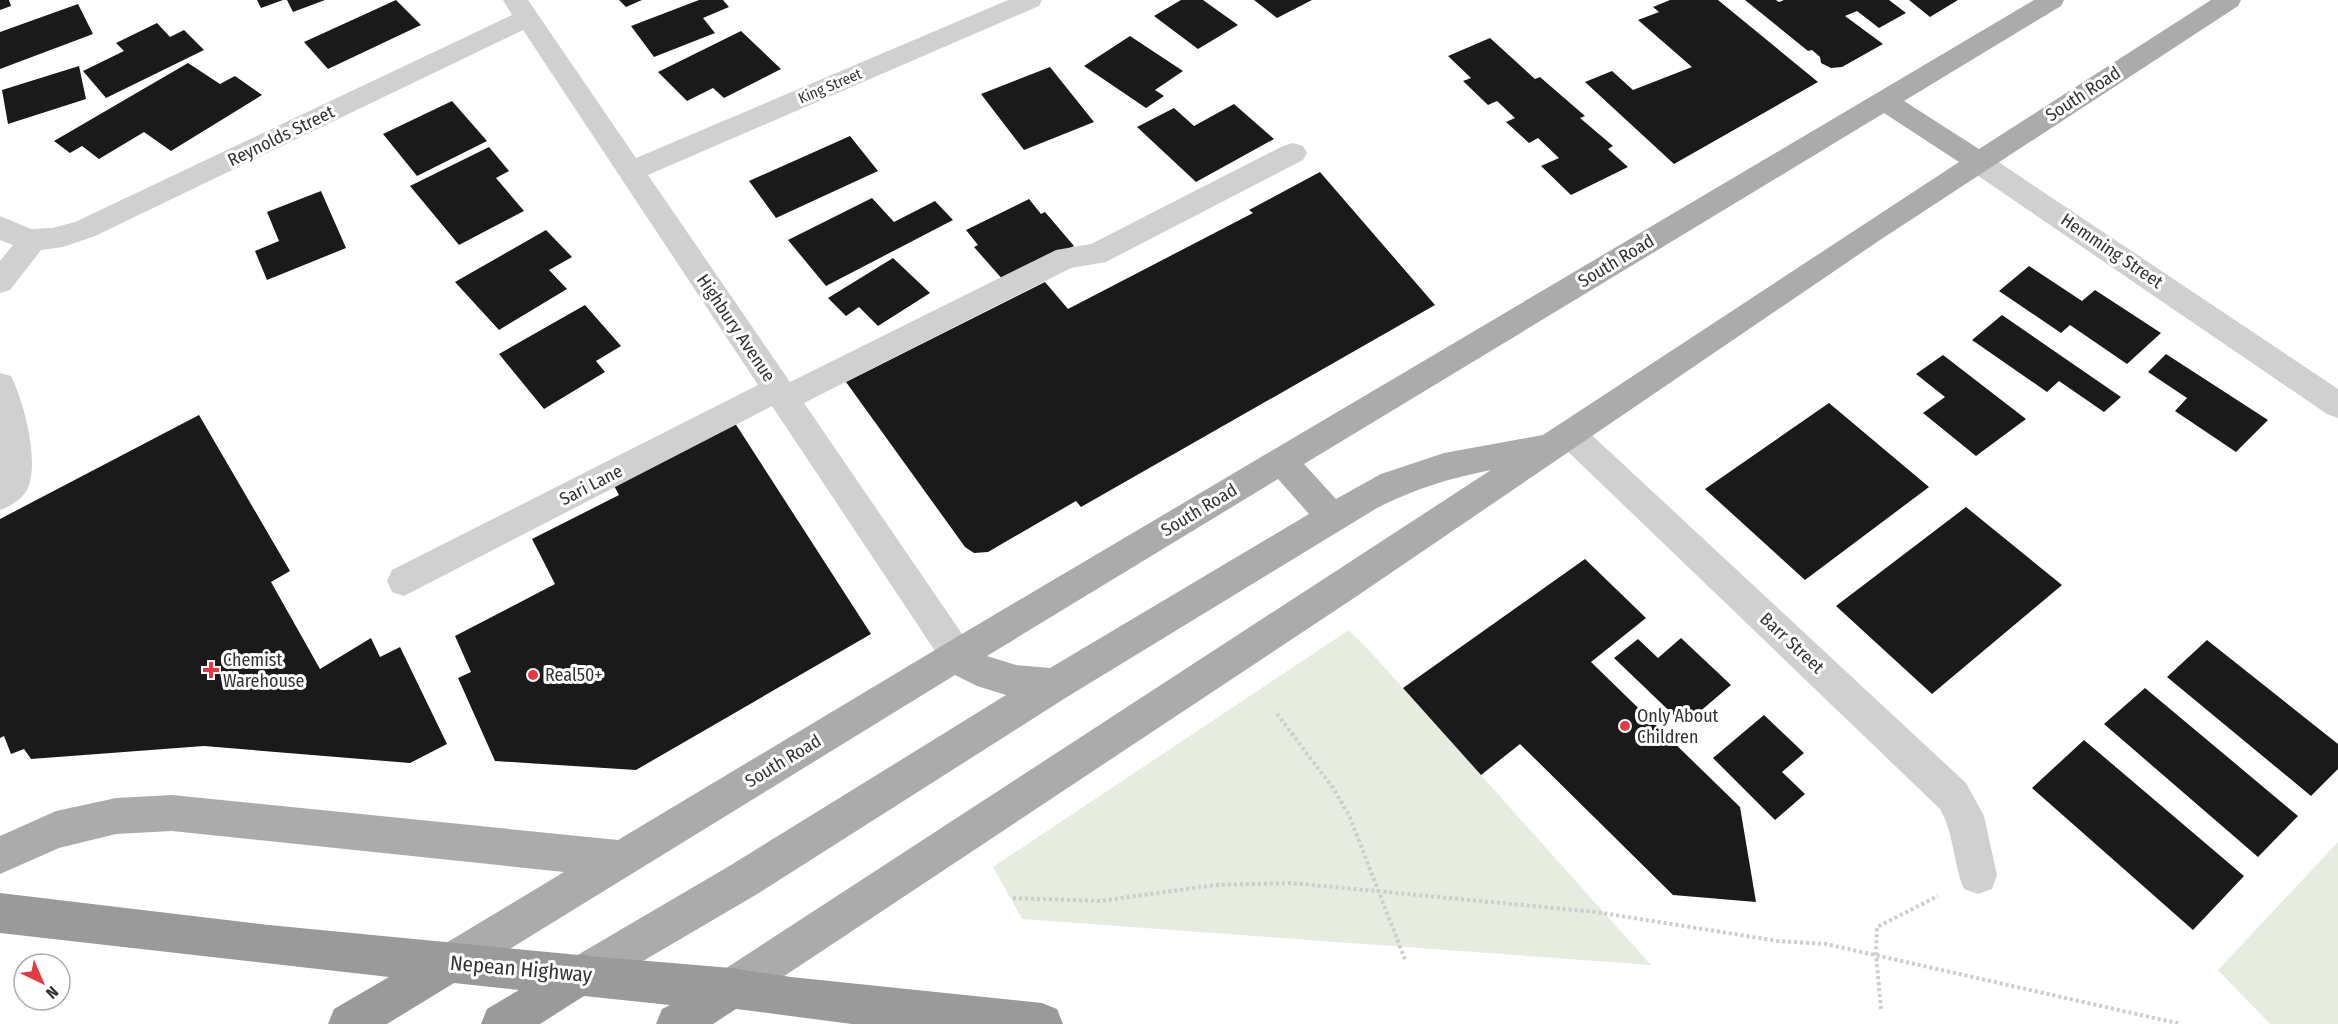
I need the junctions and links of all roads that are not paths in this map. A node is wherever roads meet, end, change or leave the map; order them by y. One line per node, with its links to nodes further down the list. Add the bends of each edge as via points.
1 (1030, 0): 8 (street, King Street)
2 (2052, 0): 5 (main road, South Road)
3 (2229, 0): 7 (main road, South Road)
4 (521, 9): 8 (street, Highbury Avenue); 10 (street, Reynolds Street, via 85,229 47,242)
5 (1884, 100): 7 (main road, Hemming Street); 16 (main road, South Road)
6 (1293, 153): 13 (street, Sari Lane, via 1096,254 1066,258)
7 (1978, 162): 14 (street, Hemming Street); 15 (main road, South Road)
8 (630, 172): 13 (street, Highbury Avenue)
9 (0, 226): 10 (street)
10 (32, 241): 11 (street)
11 (0, 282)
12 (0, 385): 17 (street, via 15,434)
13 (781, 394): 19 (street, Sari Lane); 20 (street, Highbury Avenue)
14 (2338, 405)
15 (1562, 439): 18 (main road, via 1444,466 1393,484); 24 (street, Barr Street, via 1953,796 1965,816); 28 (main road, South Road)
16 (1281, 461): 18 (main road); 20 (main road, South Road)
17 (7, 489)
18 (1332, 517): 21 (main road)
19 (404, 581)
20 (957, 655): 21 (main road, via 970,666 995,675); 23 (main road, South Road)
21 (1054, 685): 27 (main road, via 745,879)
22 (0, 855): 23 (main road, via 56,830 116,816 172,813)
23 (621, 859): 26 (main road, South Road)
24 (1978, 875)
25 (0, 913): 26 (highway, Nepean Highway)
26 (450, 963): 27 (highway, Nepean Highway); 29 (highway, South Road)
27 (584, 974): 28 (highway, Nepean Highway); 30 (highway)
28 (731, 988): 31 (highway, South Road); 32 (highway, Nepean Highway)
29 (349, 1024)
30 (502, 1024)
31 (677, 1024)
32 (1042, 1024)

